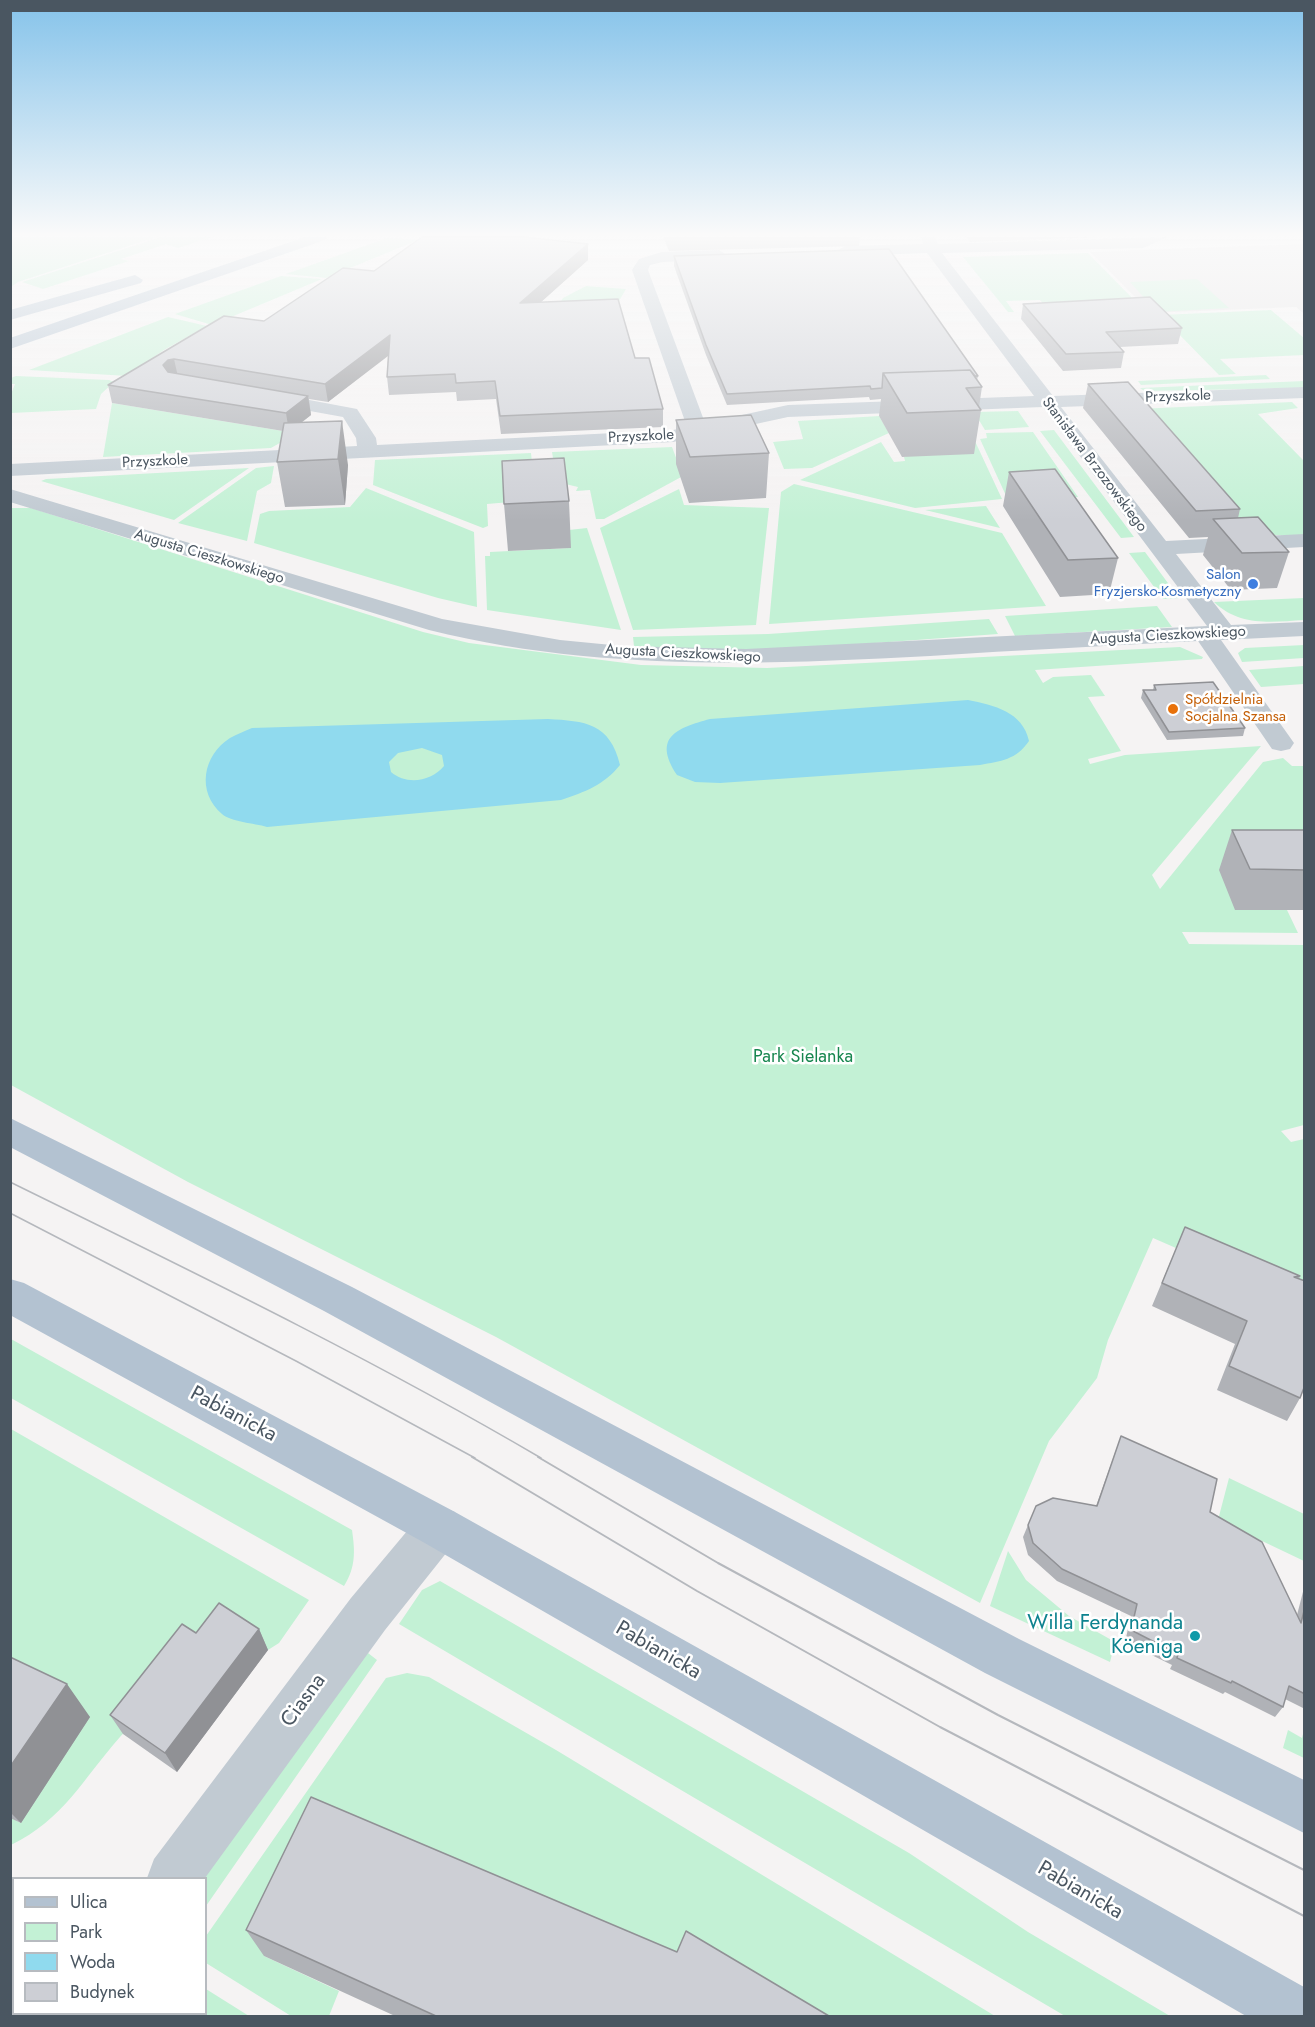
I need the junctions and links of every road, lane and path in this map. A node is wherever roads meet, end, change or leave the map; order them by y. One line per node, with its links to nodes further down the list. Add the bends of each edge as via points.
1 (46, 332): 5 (main road)
2 (78, 332): 6 (main road)
3 (662, 332): 10 (street)
4 (994, 332): 9 (street, Stanisława Brzozowskiego)
5 (10, 344)
6 (10, 359)
7 (1305, 392): 9 (street, Przyszkole)
8 (254, 396): 11 (street, via 350,413 366,438)
9 (1046, 402): 10 (street, Przyszkole, via 788,411); 15 (street, Stanisława Brzozowskiego)
10 (698, 431): 11 (street, Przyszkole, via 673,436)
11 (368, 450): 12 (street, Przyszkole)
12 (10, 470)
13 (12, 496): 17 (street, Augusta Cieszkowskiego, via 476,635 631,654 768,658)
14 (1305, 540): 15 (street)
15 (1158, 548): 17 (street, Stanisława Brzozowskiego)
16 (1305, 629): 17 (street, Augusta Cieszkowskiego)
17 (1214, 633): 18 (street, Stanisława Brzozowskiego)
18 (1281, 743)
19 (10, 1131): 22 (main road, via 338,1299 1002,1656)
20 (10, 1294): 21 (main road, Pabianicka)
21 (439, 1527): 23 (street, Ciasna, via 361,1624); 24 (main road, Pabianicka)
22 (1305, 1806)
23 (174, 1877)
24 (1300, 2016)

